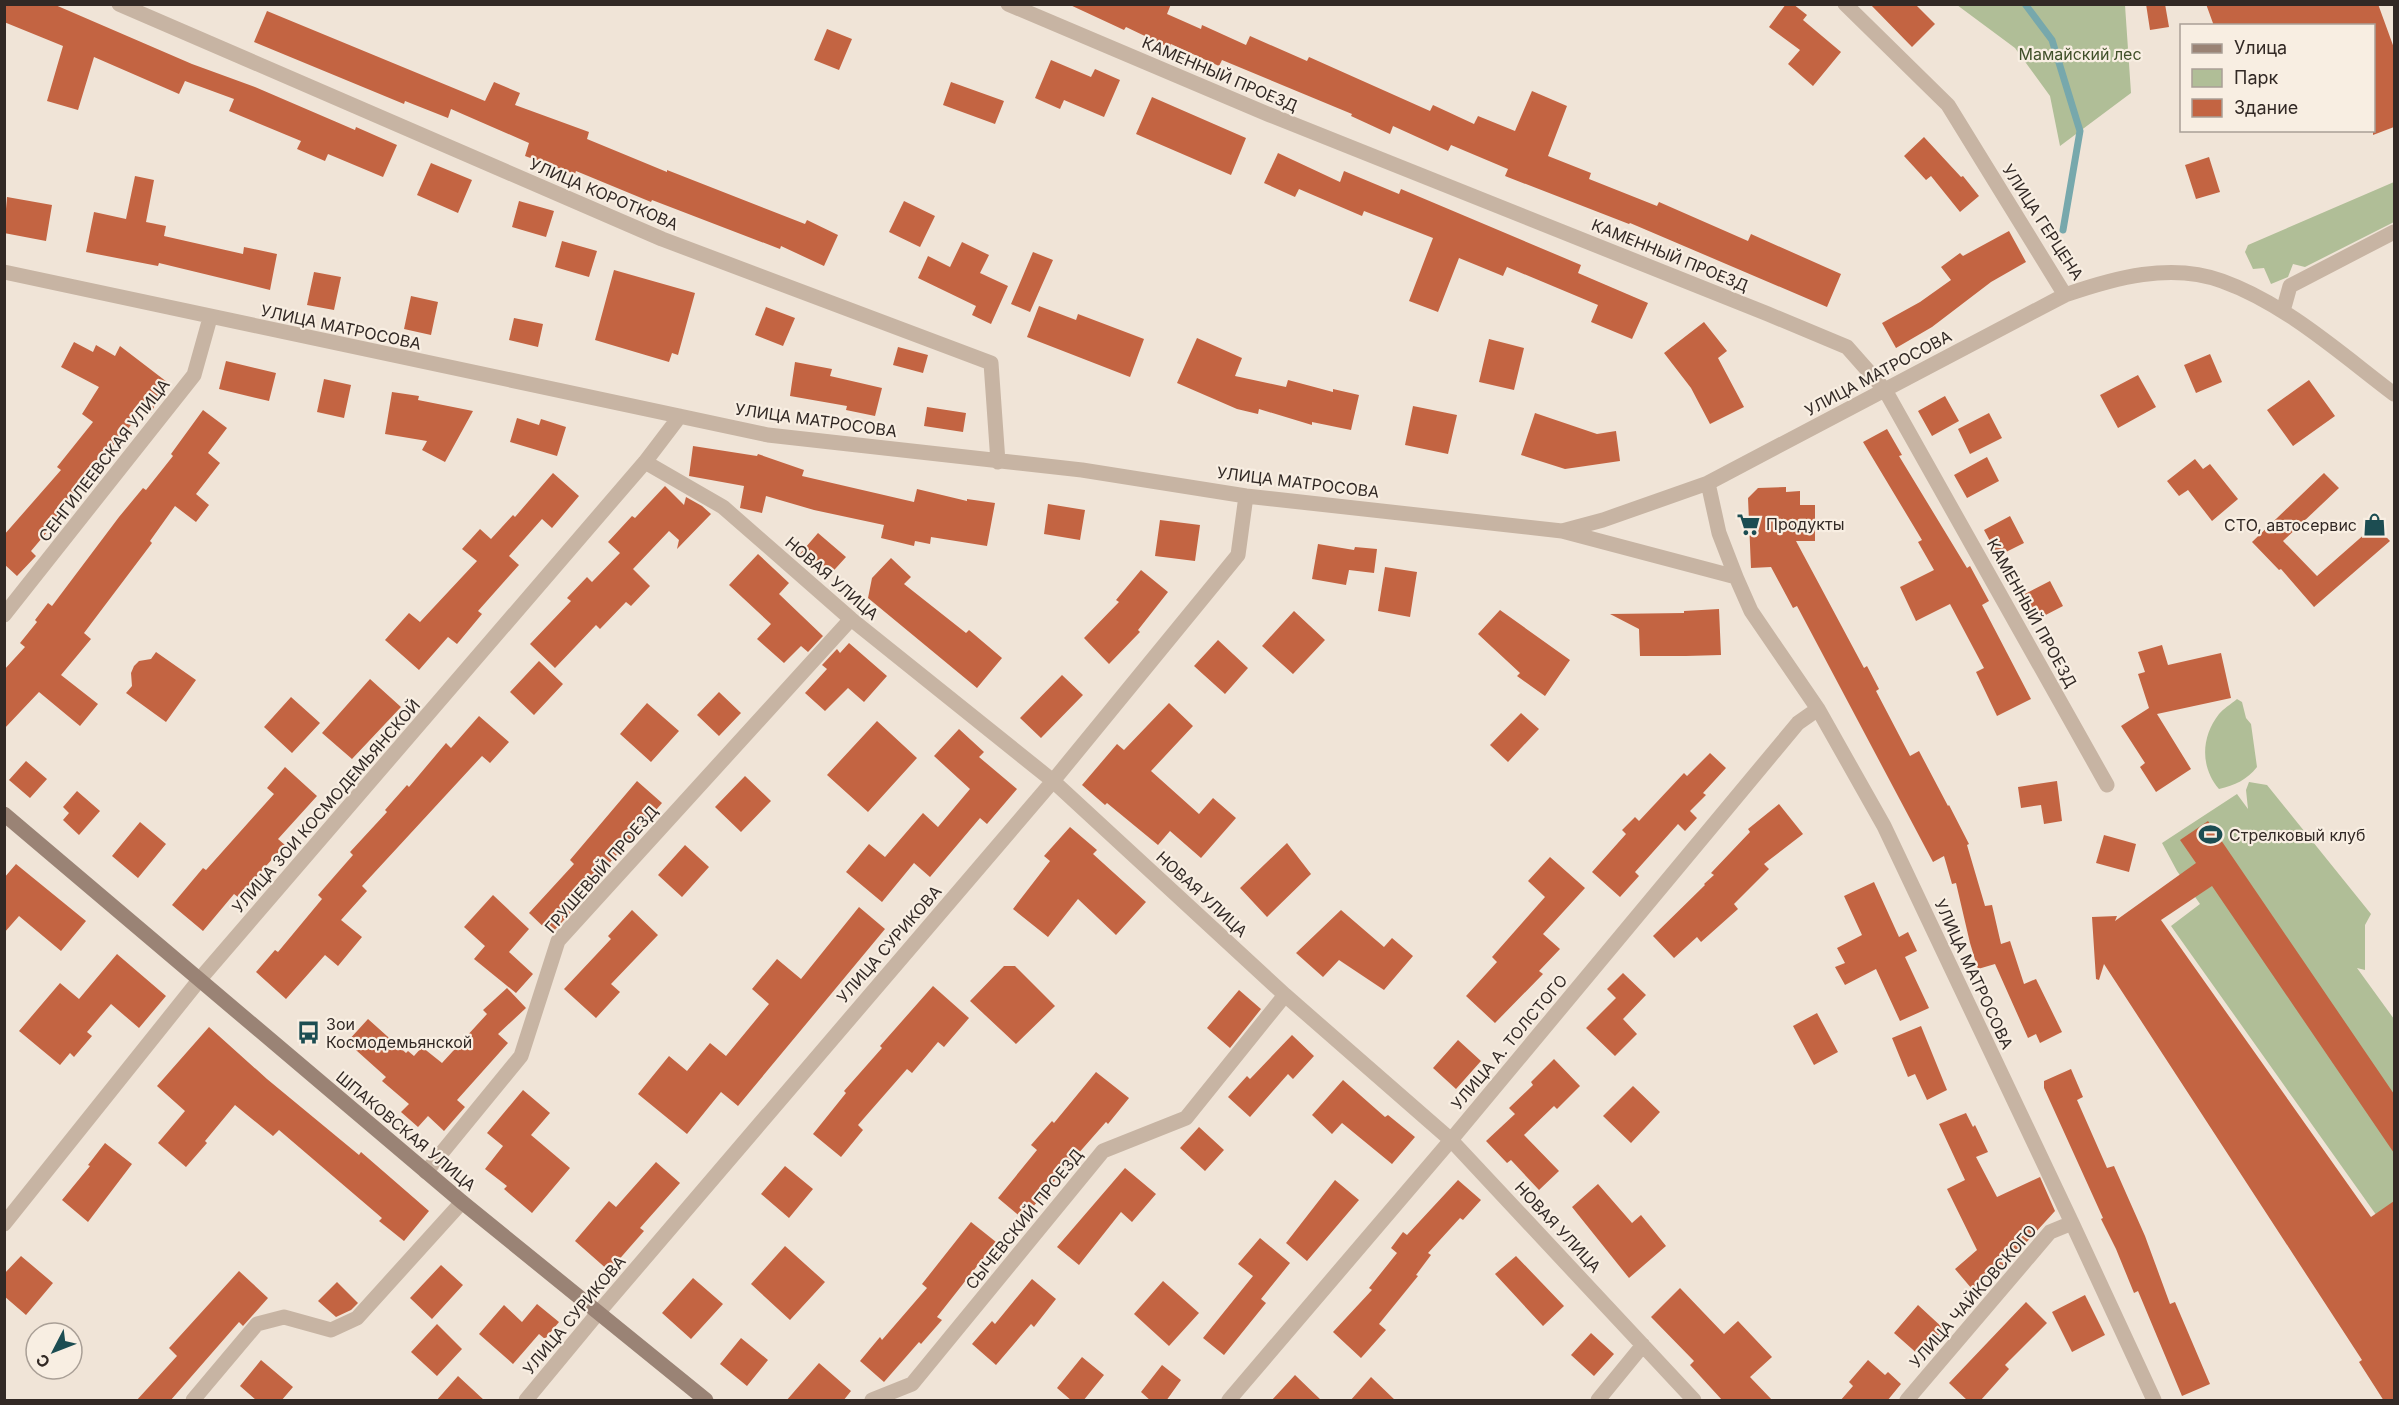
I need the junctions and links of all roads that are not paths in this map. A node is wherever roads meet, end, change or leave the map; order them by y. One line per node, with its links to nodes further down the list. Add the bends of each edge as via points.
1 (118, 4): 13 (street, УЛИЦА КОРОТКОВА, via 662,239 991,363)
2 (1008, 4): 9 (street, КАМЕННЫЙ ПРОЕЗД, via 1270,115 1846,347)
3 (1845, 4): 6 (street, УЛИЦА ГЕРЦЕНА, via 1948,105)
4 (2394, 232): 7 (street, via 2290,286)
5 (4, 272): 8 (street, УЛИЦА МАТРОСОВА)
6 (2065, 295): 7 (street, УЛИЦА ГЕРЦЕНА, via 2122,278 2158,273 2192,275 2222,280); 9 (street, УЛИЦА МАТРОСОВА)
7 (2283, 311): 10 (street, УЛИЦА ГЕРЦЕНА)
8 (210, 318): 11 (street, УЛИЦА МАТРОСОВА); 18 (street, СЕНГИЛЕЕВСКАЯ УЛИЦА, via 194,375)
9 (1885, 390): 14 (street, УЛИЦА МАТРОСОВА); 22 (street, КАМЕННЫЙ ПРОЕЗД)
10 (2394, 394)
11 (680, 416): 12 (street, УЛИЦА ЗОИ КОСМОДЕМЬЯНСКОЙ); 13 (street, УЛИЦА МАТРОСОВА, via 768,435)
12 (645, 462): 19 (street, НОВАЯ УЛИЦА, via 723,507); 24 (street, УЛИЦА ЗОИ КОСМОДЕМЬЯНСКОЙ)
13 (998, 462): 15 (street, УЛИЦА МАТРОСОВА, via 1082,470)
14 (1708, 483): 16 (street, УЛИЦА МАТРОСОВА); 17 (street, УЛИЦА МАТРОСОВА, via 1719,533)
15 (1246, 496): 16 (street, УЛИЦА МАТРОСОВА); 21 (street, УЛИЦА СУРИКОВА, via 1238,555)
16 (1562, 531): 17 (street, УЛИЦА МАТРОСОВА)
17 (1736, 577): 20 (street, УЛИЦА МАТРОСОВА, via 1751,611)
18 (4, 615)
19 (851, 619): 21 (street, НОВАЯ УЛИЦА); 27 (street, ГРУШЕВЫЙ ПРОЕЗД, via 558,941 521,1056)
20 (1818, 709): 26 (street, УЛИЦА А. ТОЛСТОГО, via 1798,723); 29 (street, УЛИЦА МАТРОСОВА, via 1884,826)
21 (1053, 781): 25 (street, НОВАЯ УЛИЦА); 31 (street, УЛИЦА СУРИКОВА)
22 (2107, 785)
23 (4, 814): 24 (main road, ШПАКОВСКАЯ УЛИЦА)
24 (200, 979): 27 (main road, ШПАКОВСКАЯ УЛИЦА); 30 (street, УЛИЦА ЗОИ КОСМОДЕМЬЯНСКОЙ)
25 (1285, 995): 26 (street, НОВАЯ УЛИЦА); 36 (street, СЫЧЕВСКИЙ ПРОЕЗД, via 1186,1118 1103,1150 912,1384)
26 (1451, 1140): 32 (street, НОВАЯ УЛИЦА); 37 (street, УЛИЦА А. ТОЛСТОГО)
27 (426, 1172): 28 (main road, ШПАКОВСКАЯ УЛИЦА)
28 (462, 1202): 31 (main road, ШПАКОВСКАЯ УЛИЦА); 33 (street, via 357,1318 331,1330 284,1317 257,1324)
29 (2072, 1223): 40 (street, УЛИЦА ЧАЙКОВСКОГО, via 2050,1233); 41 (street, УЛИЦА МАТРОСОВА)
30 (4, 1224)
31 (598, 1313): 34 (street, УЛИЦА СУРИКОВА); 35 (main road, ШПАКОВСКАЯ УЛИЦА)
32 (1643, 1345): 38 (street); 39 (street, НОВАЯ УЛИЦА)
33 (193, 1401)
34 (526, 1401)
35 (706, 1401)
36 (872, 1401)
37 (1229, 1401)
38 (1598, 1401)
39 (1694, 1401)
40 (1907, 1401)
41 (2154, 1401)

